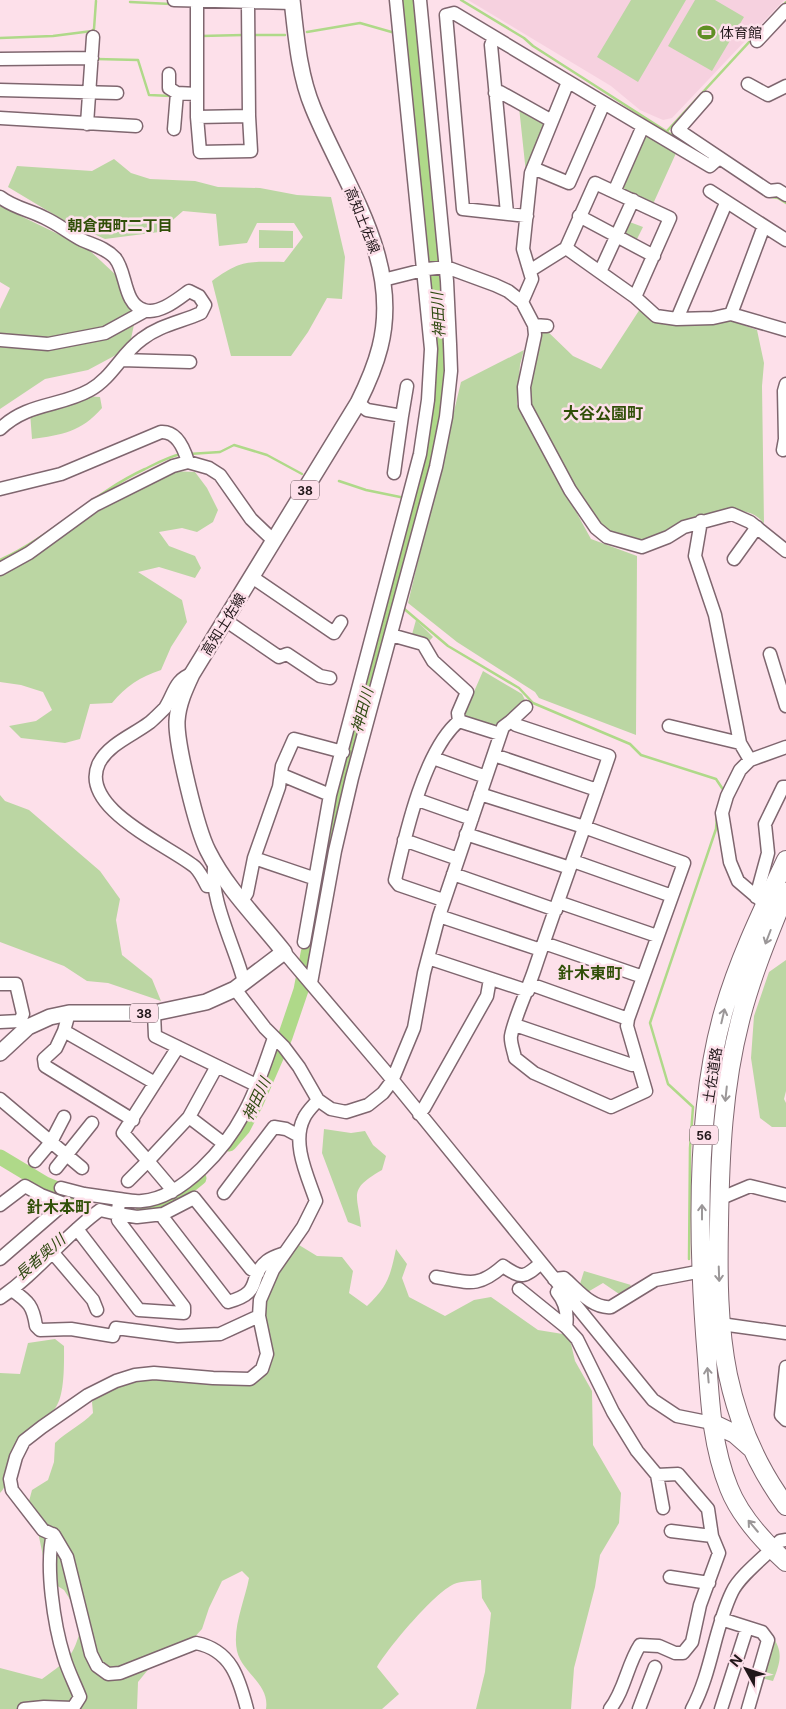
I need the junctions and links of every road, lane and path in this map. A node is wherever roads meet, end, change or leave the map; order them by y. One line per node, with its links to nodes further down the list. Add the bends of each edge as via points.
1 (174, 0): 4 (street)
2 (396, 0): 50 (street)
3 (420, 0): 49 (street)
4 (197, 1): 6 (street); 22 (street)
5 (292, 2): 6 (street); 53 (main road, 高知土佐線 / 38, via 305,84 312,107 369,230)
6 (248, 4): 26 (street)
7 (786, 10): 10 (street)
8 (93, 37): 11 (street)
9 (494, 37): 14 (street); 21 (street, via 491,45); 41 (street, via 454,13 446,15 463,209)
10 (756, 41)
11 (92, 58): 12 (street); 18 (street)
12 (0, 59)
13 (169, 74): 20 (street, via 169,88)
14 (568, 82): 24 (street); 28 (street)
15 (748, 84): 16 (street, via 768,95)
16 (786, 86)
17 (0, 90): 18 (street)
18 (89, 92): 19 (street); 29 (street)
19 (117, 93)
20 (177, 93): 22 (street); 32 (street)
21 (495, 93): 28 (street, via 500,92); 41 (street)
22 (198, 94): 25 (street)
23 (706, 98): 33 (street, via 678,130)
24 (604, 103): 31 (street); 34 (street, via 569,183)
25 (197, 116): 26 (street); 26 (street, via 200,152 251,151)
26 (249, 116)
27 (0, 118): 29 (street)
28 (552, 121): 34 (street)
29 (87, 124): 30 (street)
30 (136, 126)
31 (643, 126): 33 (street, via 701,162 710,166); 36 (street)
32 (174, 129)
33 (716, 161): 37 (street, via 769,191 778,190)
34 (533, 168): 42 (street)
35 (710, 191): 40 (street)
36 (614, 192): 39 (street); 43 (street, via 595,183)
37 (786, 194)
38 (0, 197): 56 (street, via 106,250 120,267 135,305)
39 (633, 200): 45 (street); 48 (street, via 670,218)
40 (726, 203): 44 (street); 58 (street)
41 (507, 213): 42 (street)
42 (527, 216): 51 (street, via 523,249)
43 (579, 216): 45 (street); 47 (street)
44 (764, 226): 46 (street); 57 (street)
45 (617, 236): 48 (street); 52 (street)
46 (786, 240)
47 (566, 248): 51 (street); 52 (street)
48 (654, 256): 54 (street)
49 (445, 267): 50 (street); 55 (street, via 508,290); 81 (street, via 451,371 446,417 436,467)
50 (425, 269): 53 (street); 93 (street, via 431,349 420,454)
51 (531, 270): 55 (street, via 532,279)
52 (600, 272): 54 (street)
53 (383, 280): 65 (main road, 高知土佐線 / 38, via 385,304 381,345)
54 (635, 297): 58 (street, via 656,316)
55 (522, 302): 72 (street, via 540,326 535,334 524,387 525,406 570,490 596,528 607,537 642,548)
56 (145, 311): 60 (street, via 104,333 76,339 48,344); 61 (street, via 159,309 189,291 199,296 205,305 201,313 162,326 140,340)
57 (731, 314): 58 (street, via 713,318); 59 (street)
58 (677, 318)
59 (785, 326)
60 (0, 340)
61 (121, 360): 62 (street); 67 (street, via 103,382 88,391 18,414)
62 (190, 362)
63 (786, 384): 68 (street)
64 (407, 386): 66 (street)
65 (358, 403): 66 (street, via 367,410); 74 (main road, 高知土佐線 / 38)
66 (402, 416): 70 (street)
67 (0, 429)
68 (783, 450)
69 (188, 462): 71 (street, via 176,438 168,432 161,432 61,474); 74 (street, via 220,475 251,519); 77 (street, via 173,466 95,505 29,553)
70 (394, 473)
71 (0, 489)
72 (701, 521): 73 (street, via 732,514); 91 (street, via 695,556 715,615)
73 (757, 527): 75 (street); 76 (street)
74 (274, 541): 78 (main road, 高知土佐線 / 38)
75 (786, 551)
76 (734, 560)
77 (0, 569)
78 (252, 576): 79 (main road, 高知土佐線 / 38); 80 (street, via 334,633)
79 (225, 620): 83 (main road, 高知土佐線 / 38); 84 (street, via 279,657 287,654 320,676)
80 (341, 622)
81 (391, 635): 87 (street, via 424,644 433,660 467,692 458,713); 130 (street, via 335,851)
82 (770, 654): 85 (street)
83 (192, 674): 111 (main road, 高知土佐線 / 38, via 178,710 179,744 203,837); 115 (street, via 182,678 165,709 99,762 96,776 100,791 117,814 196,868 208,886)
84 (330, 678)
85 (786, 706)
86 (526, 707): 88 (street)
87 (459, 721): 90 (street); 95 (street, via 450,729)
88 (511, 721): 90 (street); 100 (street, via 609,756)
89 (669, 726): 91 (street)
90 (500, 734): 94 (street)
91 (740, 743): 96 (street)
92 (786, 747): 96 (street)
93 (343, 752): 97 (street, via 294,739 282,766); 102 (street)
94 (494, 755): 98 (street); 100 (street)
95 (433, 758): 98 (street); 103 (street)
96 (750, 760): 120 (street, via 730,787 722,821 730,862 738,881)
97 (282, 776): 102 (street); 108 (street)
98 (486, 777): 101 (street)
99 (786, 787): 120 (street, via 783,787 766,824 768,853)
100 (597, 790): 105 (street)
101 (480, 794): 104 (street); 105 (street)
102 (330, 796): 114 (street)
103 (418, 800): 104 (street); 107 (street)
104 (472, 819): 106 (street)
105 (584, 827): 112 (street); 117 (street, via 684,863)
106 (466, 834): 109 (street); 112 (street)
107 (404, 840): 109 (street); 118 (street, via 395,880 399,885)
108 (254, 858): 114 (street); 119 (street, via 247,893)
109 (458, 858): 113 (street)
110 (786, 860): 120 (highway, 土佐道路 / 56)
111 (215, 862): 115 (street); 119 (main road, 高知土佐線 / 38)
112 (571, 865): 117 (street); 121 (street)
113 (453, 874): 118 (street); 121 (street)
114 (314, 878): 124 (street)
115 (214, 886): 132 (street, via 232,942)
116 (786, 892): 169 (highway, 土佐道路 / 56, one-way to 169, via 740,1021 727,1085)
117 (672, 896): 123 (street)
118 (443, 900): 122 (street)
119 (242, 901): 126 (main road, 高知土佐線 / 38)
120 (761, 901): 178 (highway, 土佐道路 / 56, one-way to 120, via 708,1087 724,1011)
121 (557, 906): 123 (street); 125 (street)
122 (438, 916): 125 (street); 127 (street)
123 (657, 936): 128 (street)
124 (304, 942)
125 (542, 946): 128 (street); 133 (street)
126 (284, 952): 130 (street); 132 (main road, 38)
127 (428, 958): 129 (street); 146 (street, via 414,1028)
128 (644, 977): 136 (street)
129 (490, 979): 133 (street); 151 (street, via 487,996)
130 (310, 982): 146 (street)
131 (0, 984): 138 (street, via 16,984)
132 (240, 985): 134 (main road, 38, via 206,1002); 141 (street)
133 (529, 988): 136 (street); 139 (street)
134 (154, 1012): 135 (main road, 38); 142 (street, via 154,1036)
135 (69, 1013): 138 (main road, 38); 140 (street)
136 (628, 1018): 144 (street, via 627,1026)
137 (0, 1022): 138 (street)
138 (24, 1024): 143 (main road, 38)
139 (515, 1025): 144 (street); 144 (street, via 511,1037 515,1058 534,1073 611,1107 646,1091)
140 (64, 1031): 147 (street); 154 (street, via 56,1048 44,1059 45,1066)
141 (278, 1042): 148 (street); 150 (street, via 308,1081)
142 (178, 1047): 145 (street); 147 (street)
143 (0, 1053)
144 (637, 1064)
145 (217, 1066): 148 (street); 153 (street)
146 (392, 1081): 150 (street, via 368,1105 346,1112 331,1109); 151 (street)
147 (155, 1083): 154 (street)
148 (256, 1085): 158 (street, via 237,1125)
149 (0, 1100): 157 (street)
150 (318, 1100): 156 (street, via 304,1118)
151 (419, 1114): 177 (street)
152 (64, 1117): 157 (street)
153 (189, 1117): 158 (street); 161 (street)
154 (133, 1120): 161 (street, via 123,1134)
155 (92, 1123): 159 (street)
156 (299, 1136): 167 (street, via 274,1127); 174 (street, via 303,1162 316,1201 303,1228)
157 (51, 1142): 159 (street); 160 (street)
158 (223, 1143): 166 (street, via 203,1167)
159 (66, 1155): 162 (street); 163 (street)
160 (35, 1161)
161 (148, 1161): 164 (street); 166 (street)
162 (56, 1168)
163 (82, 1168)
164 (128, 1181)
165 (61, 1188): 171 (street)
166 (172, 1192): 171 (street)
167 (224, 1194)
168 (786, 1195): 169 (street, via 750,1186)
169 (719, 1199): 187 (highway, 土佐道路 / 56, one-way to 187)
170 (0, 1205): 176 (street, via 25,1186 62,1203)
171 (118, 1207): 172 (street, via 137,1217); 173 (street, via 100,1210); 173 (street, via 118,1220 184,1307 184,1313 139,1310)
172 (163, 1214): 179 (street, via 194,1198 251,1269); 179 (street, via 164,1220 228,1302 243,1298 252,1289)
173 (77, 1229): 175 (street)
174 (285, 1252): 179 (street, via 266,1262); 186 (street, via 265,1286)
175 (52, 1253): 183 (street); 185 (street, via 93,1300)
176 (0, 1259)
177 (538, 1266): 180 (street, via 525,1276 517,1276 502,1266 476,1283); 181 (street); 188 (street, via 565,1305)
178 (702, 1271): 181 (street, via 655,1280 603,1308 564,1278); 193 (highway, 土佐道路 / 56, one-way to 178)
179 (258, 1273)
180 (436, 1277)
181 (554, 1279): 193 (street, via 654,1400 677,1416)
182 (519, 1289): 188 (street)
183 (12, 1290): 184 (street); 186 (street, via 34,1310 36,1326 40,1330 71,1329 113,1336 116,1328 178,1336 220,1334)
184 (0, 1298)
185 (96, 1310)
186 (259, 1316): 199 (street, via 267,1354 262,1369 250,1378 135,1375 88,1395 24,1441 10,1479 12,1490 43,1530)
187 (721, 1324): 189 (street); 191 (highway, 土佐道路 / 56)
188 (566, 1327): 195 (street, via 577,1340 627,1436)
189 (786, 1333)
190 (786, 1367): 192 (street, via 781,1415)
191 (731, 1384): 193 (highway, via 722,1414); 194 (highway, 土佐道路 / 56)
192 (786, 1420)
193 (712, 1423): 194 (highway, via 735,1434); 201 (highway, 56, one-way to 193, via 748,1520 730,1490 718,1456)
194 (752, 1448): 196 (highway, 56)
195 (657, 1475): 197 (street); 200 (street, via 678,1474 708,1509)
196 (786, 1506)
197 (663, 1508)
198 (671, 1531): 200 (street)
199 (53, 1534): 208 (street, via 49,1569 56,1614 64,1657 80,1697 73,1708); 209 (street, via 67,1557 91,1654 97,1666 108,1674 120,1672 196,1643 210,1646 220,1651 230,1664)
200 (712, 1536): 204 (street, via 719,1553)
201 (779, 1544): 202 (highway, 56); 205 (street, via 733,1590)
202 (786, 1562)
203 (670, 1577): 204 (street)
204 (709, 1583): 210 (street, via 700,1605 692,1642 682,1653 659,1646 640,1645)
205 (721, 1620): 206 (street); 212 (street, via 701,1693)
206 (747, 1628): 213 (street); 214 (street, via 762,1632 768,1640)
207 (655, 1667): 211 (street)
208 (24, 1709)
209 (247, 1709)
210 (610, 1709)
211 (639, 1709)
212 (692, 1709)
213 (721, 1709)
214 (748, 1709)

